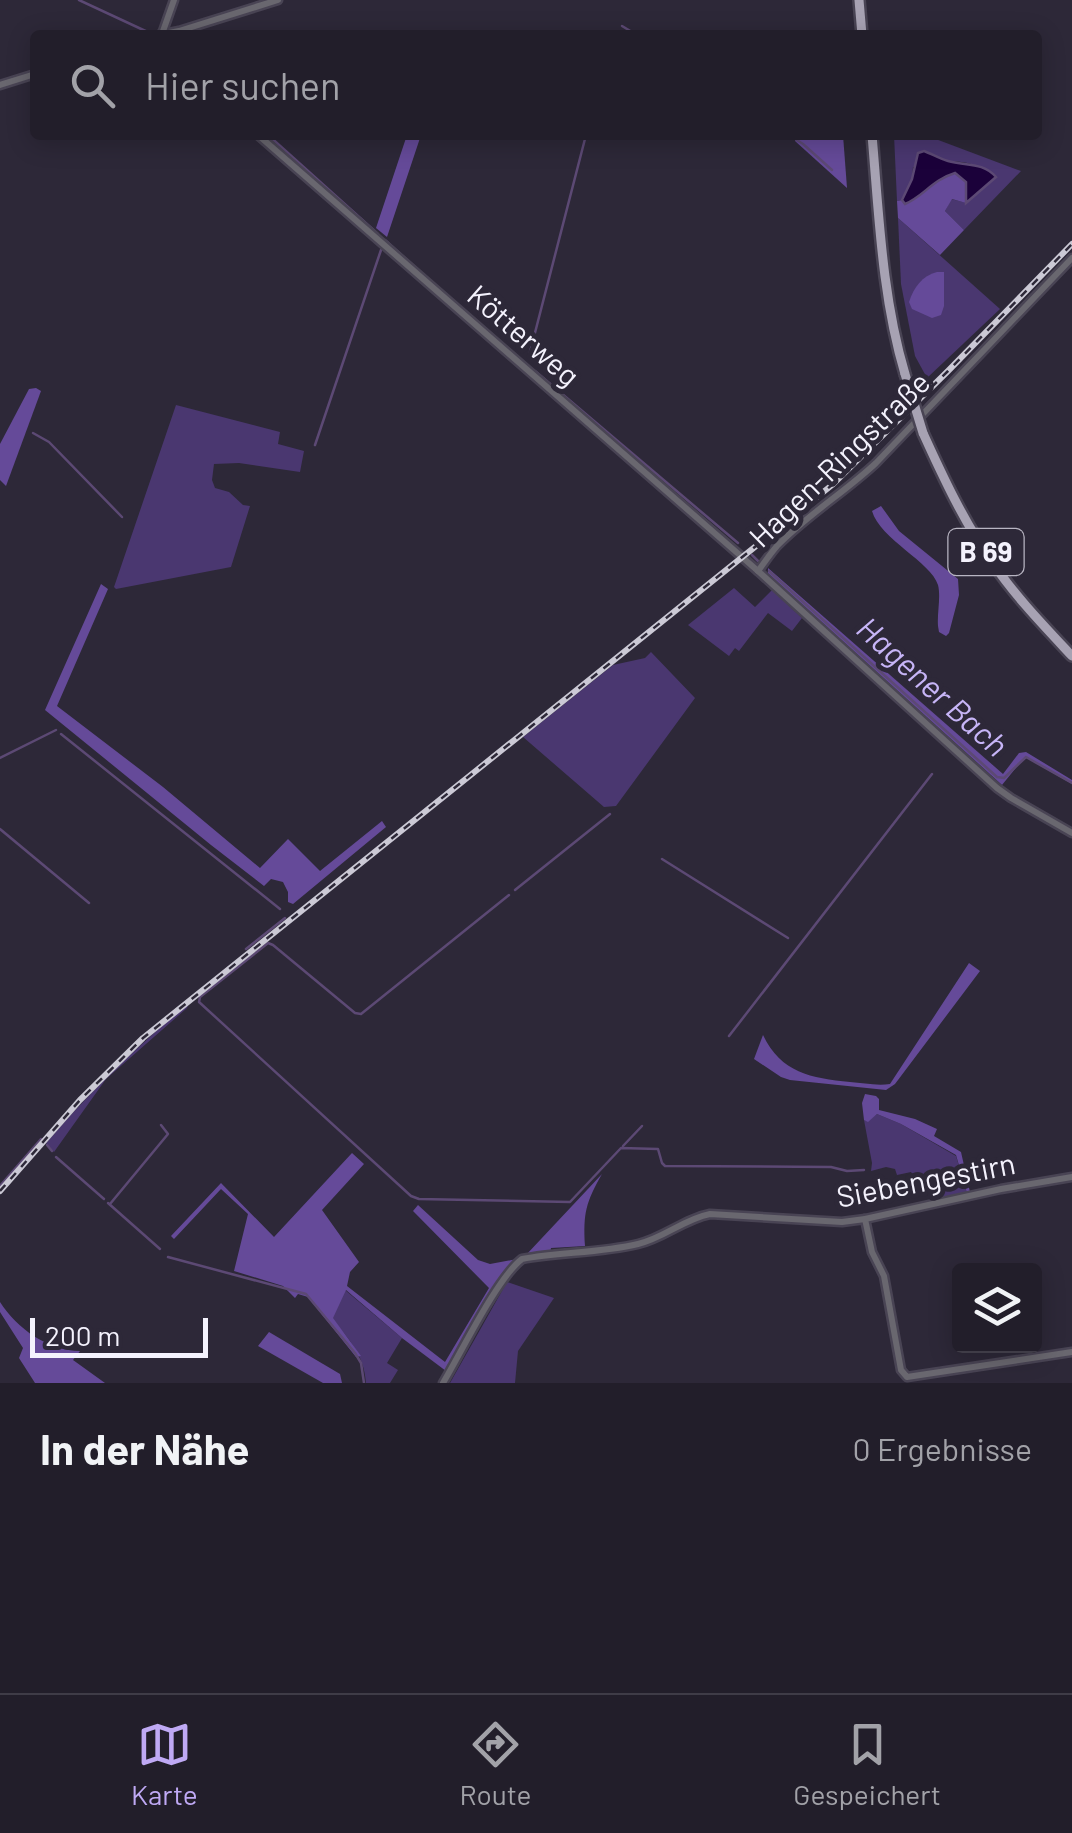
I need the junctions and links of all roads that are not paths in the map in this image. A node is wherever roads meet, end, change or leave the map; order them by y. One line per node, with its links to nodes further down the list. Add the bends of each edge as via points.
1 (174, 0): 4 (street)
2 (278, 0): 5 (street)
3 (859, 0): 6 (main road)
4 (163, 30)
5 (182, 30)
6 (862, 30)
7 (30, 75): 8 (street)
8 (0, 84)
9 (264, 140): 12 (street, Kötterweg)
10 (872, 140): 13 (main road, B 69, bridge, via 884,278 923,433 992,563)
11 (1072, 258): 12 (street, Hagen-Ringstraße, via 876,462 777,546)
12 (758, 572): 14 (street, Hagen-Ringstraße, via 997,788)
13 (1072, 656)
14 (1072, 833)
15 (1072, 1177): 16 (street, Siebengestirn)
16 (866, 1219): 17 (street, via 907,1377); 18 (street, Siebengestirn, via 827,1223 710,1214 637,1244 522,1259)
17 (1072, 1352)
18 (444, 1383)

